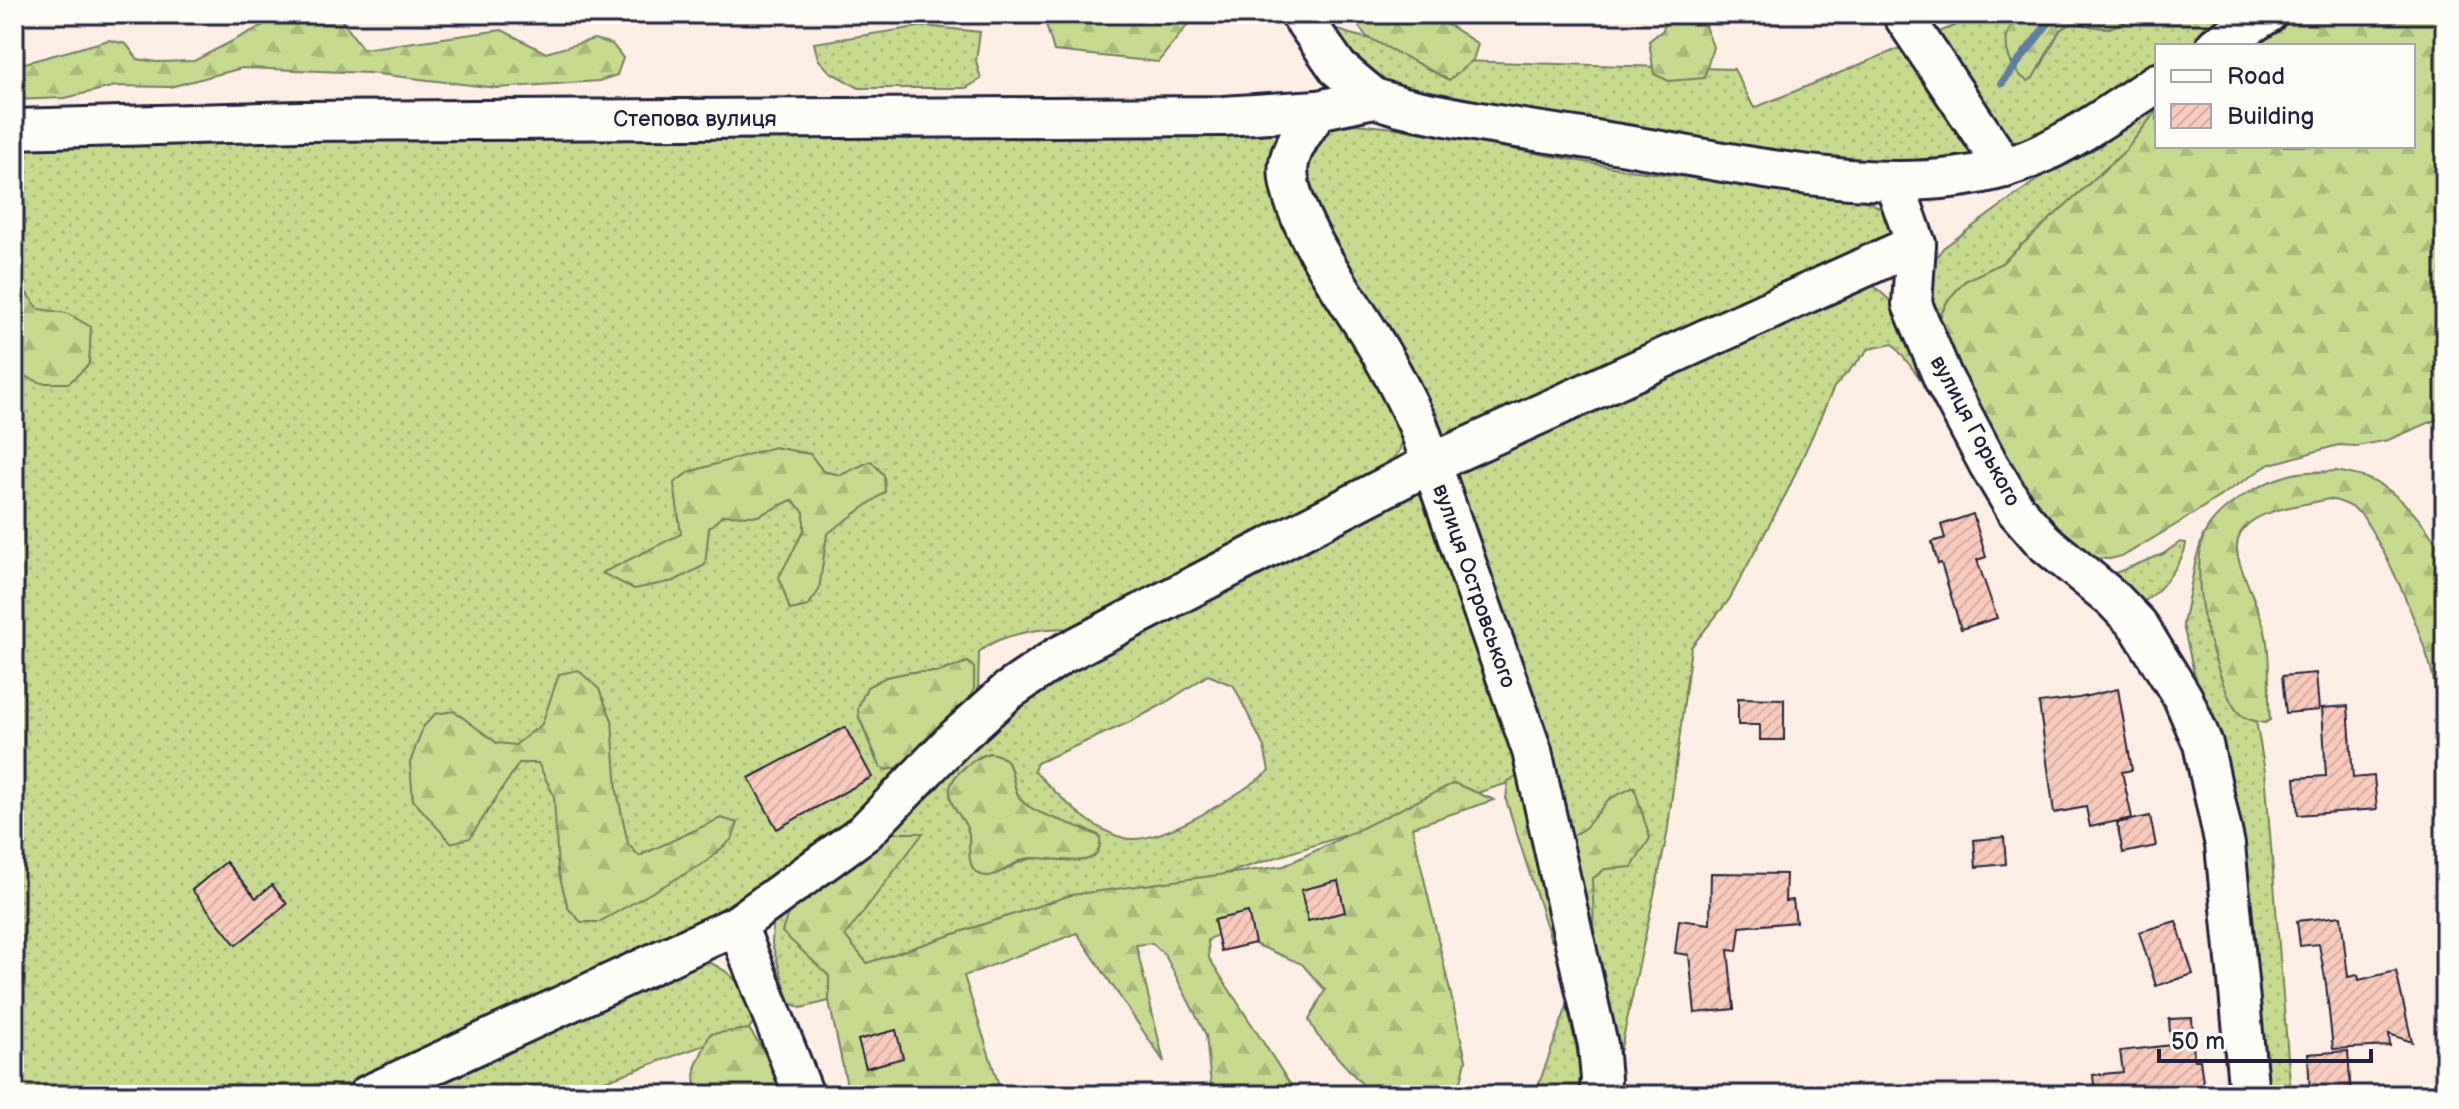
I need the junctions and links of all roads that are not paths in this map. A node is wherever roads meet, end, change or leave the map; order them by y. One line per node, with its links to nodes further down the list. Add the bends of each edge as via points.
1 (1300, 14): 6 (street, via 1338,68)
2 (1902, 14): 9 (street)
3 (2267, 14): 4 (street)
4 (2219, 44)
5 (2155, 84): 9 (street, via 2064,142)
6 (1374, 98): 7 (street, Степова вулиця); 10 (street, via 1428,113 1771,169)
7 (1318, 110): 8 (street, Степова вулиця, via 1223,116 316,121); 12 (street, вулиця Островського, via 1295,145 1289,183 1315,246 1403,393)
8 (14, 129)
9 (2005, 168): 10 (street)
10 (1894, 182): 11 (street, вулиця Горького)
11 (1916, 244): 12 (street); 17 (street, вулиця Горького, via 1912,304 1989,465 2016,510 2044,542 2138,625 2183,698 2203,744 2225,845)
12 (1432, 463): 13 (street, via 1059,656 1008,691 955,739 865,832); 16 (street, вулиця Островського, via 1532,751 1598,1045)
13 (737, 925): 14 (street); 15 (street)
14 (368, 1095)
15 (804, 1095)
16 (1599, 1095)
17 (2249, 1095)

